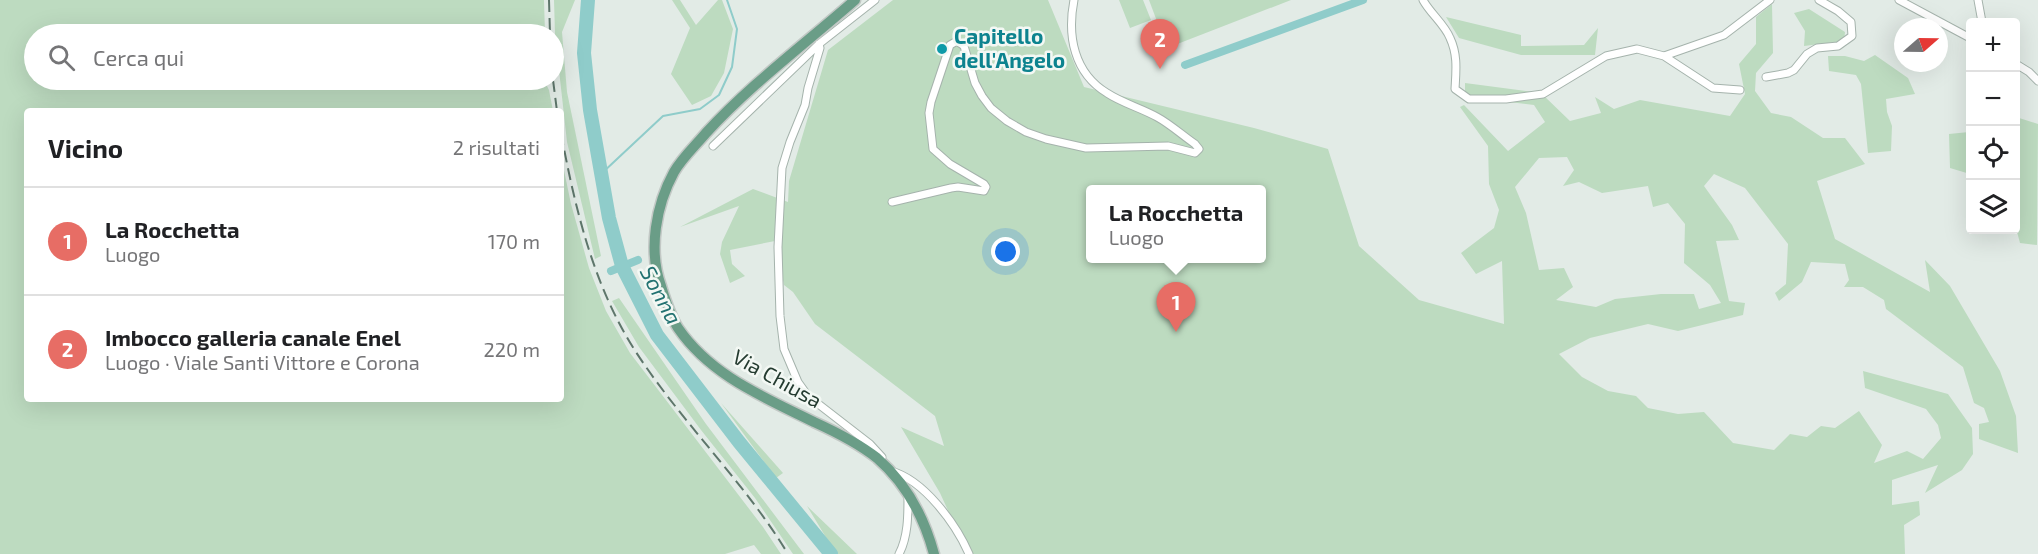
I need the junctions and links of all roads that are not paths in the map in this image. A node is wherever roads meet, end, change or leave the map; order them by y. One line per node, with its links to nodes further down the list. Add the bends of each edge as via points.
1 (855, 0): 21 (main road, Via Chiusa, via 720,117 675,171 660,207 655,236 656,272 677,326 704,359 733,381 843,436)
2 (875, 0): 11 (street)
3 (1074, 0): 20 (street, via 1070,26 1074,49 1092,83 1160,118 1199,149 1195,153 1168,146 1086,148 1026,132 991,108 975,83 964,46 957,41 950,45 931,102 933,149 986,187 984,191 951,188)
4 (1423, 0): 12 (street, via 1450,37 1457,62 1455,89 1469,99 1543,94 1606,56 1637,50)
5 (1770, 0): 12 (street, via 1724,35)
6 (1819, 0): 16 (street, via 1851,22 1852,36 1838,45 1817,48 1788,73)
7 (1899, 0): 10 (street)
8 (1978, 0): 9 (street)
9 (1981, 18)
10 (1966, 35)
11 (819, 44): 19 (street); 21 (street, via 805,105 782,168 778,247 784,349 808,396 870,444)
12 (1664, 56): 18 (street, via 1713,88)
13 (2020, 66): 15 (street)
14 (2038, 69): 15 (street)
15 (2029, 72): 17 (street)
16 (1766, 77)
17 (2038, 81)
18 (1740, 90)
19 (713, 146)
20 (892, 202)
21 (890, 470): 22 (main road, Via Chiusa); 25 (street, via 900,473 932,498)
22 (908, 491): 23 (street, via 908,518); 24 (main road, Via Chiusa, via 922,516)
23 (899, 554)
24 (934, 554)
25 (969, 554)

